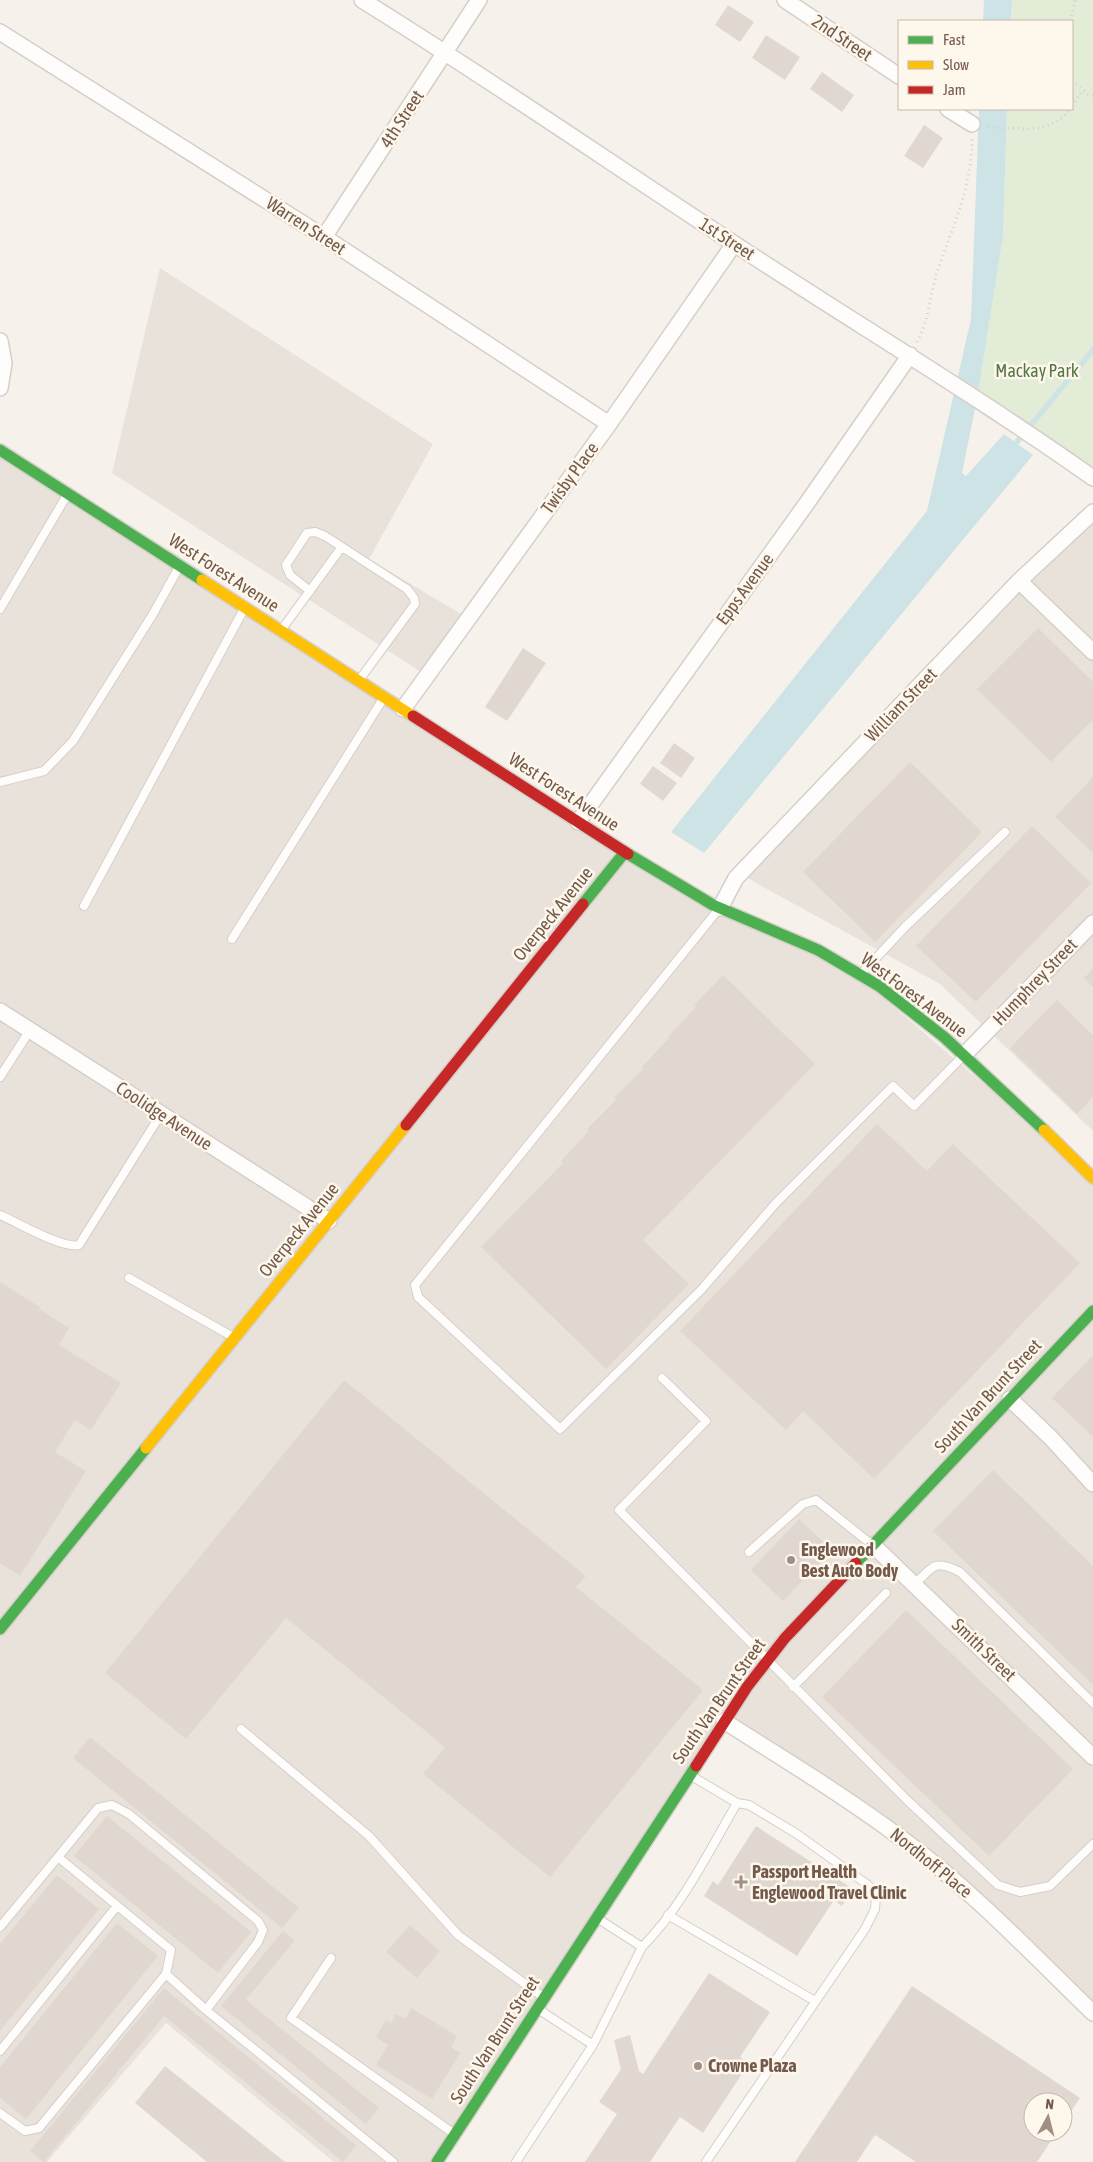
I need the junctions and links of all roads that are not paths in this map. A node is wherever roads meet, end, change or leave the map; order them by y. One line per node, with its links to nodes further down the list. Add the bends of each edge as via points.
1 (362, 0): 5 (street, 1st Street)
2 (479, 0): 5 (street, 4th Street)
3 (785, 0): 6 (street, 2nd Street)
4 (0, 32): 9 (street, Warren Street)
5 (446, 52): 9 (street, 4th Street); 10 (street, 1st Street)
6 (898, 75)
7 (950, 110): 8 (street)
8 (975, 125)
9 (324, 237): 14 (street, Warren Street)
10 (734, 244): 12 (street, 1st Street); 14 (street, Twisby Place)
11 (0, 342): 13 (street, via 4,363)
12 (910, 355): 16 (street, 1st Street); 31 (street, Epps Avenue)
13 (0, 388)
14 (609, 424): 29 (street, Twisby Place)
15 (0, 450): 17 (street, West Forest Avenue)
16 (1093, 478)
17 (68, 493): 20 (street, West Forest Avenue); 24 (lane)
18 (1093, 512): 21 (street, William Street)
19 (341, 548): 22 (lane); 22 (lane, via 315,532 307,533 286,565 290,576); 27 (lane, via 406,588 415,604)
20 (180, 566): 23 (street, West Forest Avenue); 30 (lane, via 73,741 44,771)
21 (1019, 581): 26 (street); 35 (street, William Street, via 736,878)
22 (310, 591): 25 (lane)
23 (245, 608): 25 (street, West Forest Avenue); 34 (lane)
24 (0, 609)
25 (281, 630): 27 (street, West Forest Avenue)
26 (1093, 652)
27 (359, 680): 28 (street, West Forest Avenue)
28 (384, 697): 29 (street, West Forest Avenue); 37 (lane)
29 (403, 709): 31 (street, West Forest Avenue)
30 (0, 782)
31 (578, 822): 33 (street, West Forest Avenue)
32 (1005, 832): 38 (lane, via 905,927)
33 (625, 852): 35 (street, West Forest Avenue); 46 (street, Overpeck Avenue)
34 (84, 906)
35 (720, 908): 38 (street, West Forest Avenue, via 808,945); 41 (lane, Humphrey Street, via 415,1285 418,1297 560,1429 701,1290 776,1202 893,1086 914,1106)
36 (1093, 923): 41 (street, Humphrey Street)
37 (232, 939)
38 (861, 975): 41 (street, West Forest Avenue)
39 (0, 1011): 40 (street, Coolidge Avenue)
40 (30, 1030): 42 (lane); 43 (street, Coolidge Avenue)
41 (964, 1055): 44 (street, West Forest Avenue)
42 (0, 1076)
43 (161, 1114): 45 (lane, via 79,1245 51,1238); 46 (street, Coolidge Avenue)
44 (1093, 1178)
45 (0, 1215)
46 (329, 1221): 49 (street, Overpeck Avenue)
47 (129, 1278): 49 (lane)
48 (1093, 1311): 51 (street, South Van Brunt Street)
49 (235, 1338): 57 (street, Overpeck Avenue)
50 (662, 1378): 59 (lane, via 706,1421 619,1510)
51 (1010, 1399): 52 (street); 53 (street, South Van Brunt Street)
52 (1093, 1484)
53 (873, 1545): 54 (lane, via 816,1500 803,1504); 55 (street, Smith Street); 59 (street, South Van Brunt Street)
54 (749, 1552)
55 (915, 1584): 61 (lane, via 932,1567 945,1565 960,1572); 64 (street, Smith Street)
56 (886, 1593): 60 (lane)
57 (4, 1616): 58 (street, Overpeck Avenue)
58 (0, 1629)
59 (766, 1660): 60 (lane); 62 (street, South Van Brunt Street)
60 (794, 1687): 67 (lane, via 998,1885 1020,1892 1050,1886)
61 (1093, 1703)
62 (724, 1721): 65 (street, South Van Brunt Street); 80 (street, Nordhoff Place, via 925,1856 961,1886)
63 (241, 1729): 76 (lane, via 368,1836 458,1935)
64 (1093, 1757)
65 (689, 1774): 66 (lane); 71 (street, South Van Brunt Street)
66 (737, 1803): 70 (lane); 77 (lane, via 749,1805 797,1834 868,1885 876,1896 875,1909 865,1929)
67 (1093, 1844)
68 (58, 1857): 69 (lane); 72 (lane); 79 (lane, via 98,1808 112,1805 129,1814 258,1921 262,1930 258,1942)
69 (117, 1906): 75 (lane, via 170,1950); 82 (lane)
70 (668, 1915): 73 (lane); 77 (lane)
71 (595, 1917): 73 (lane); 76 (street, South Van Brunt Street)
72 (0, 1928)
73 (642, 1946): 81 (lane)
74 (331, 1958): 84 (lane, via 291,2018)
75 (166, 1974): 79 (lane); 83 (lane, via 38,2128 25,2131)
76 (543, 1997): 78 (street, South Van Brunt Street)
77 (815, 2002): 88 (lane)
78 (536, 2008): 81 (lane); 84 (street, South Van Brunt Street)
79 (206, 2010): 85 (lane)
80 (1093, 2013)
81 (593, 2045): 87 (lane)
82 (0, 2051)
83 (0, 2113)
84 (455, 2134): 86 (street, South Van Brunt Street)
85 (393, 2162)
86 (437, 2162)
87 (516, 2162)
88 (706, 2162)

